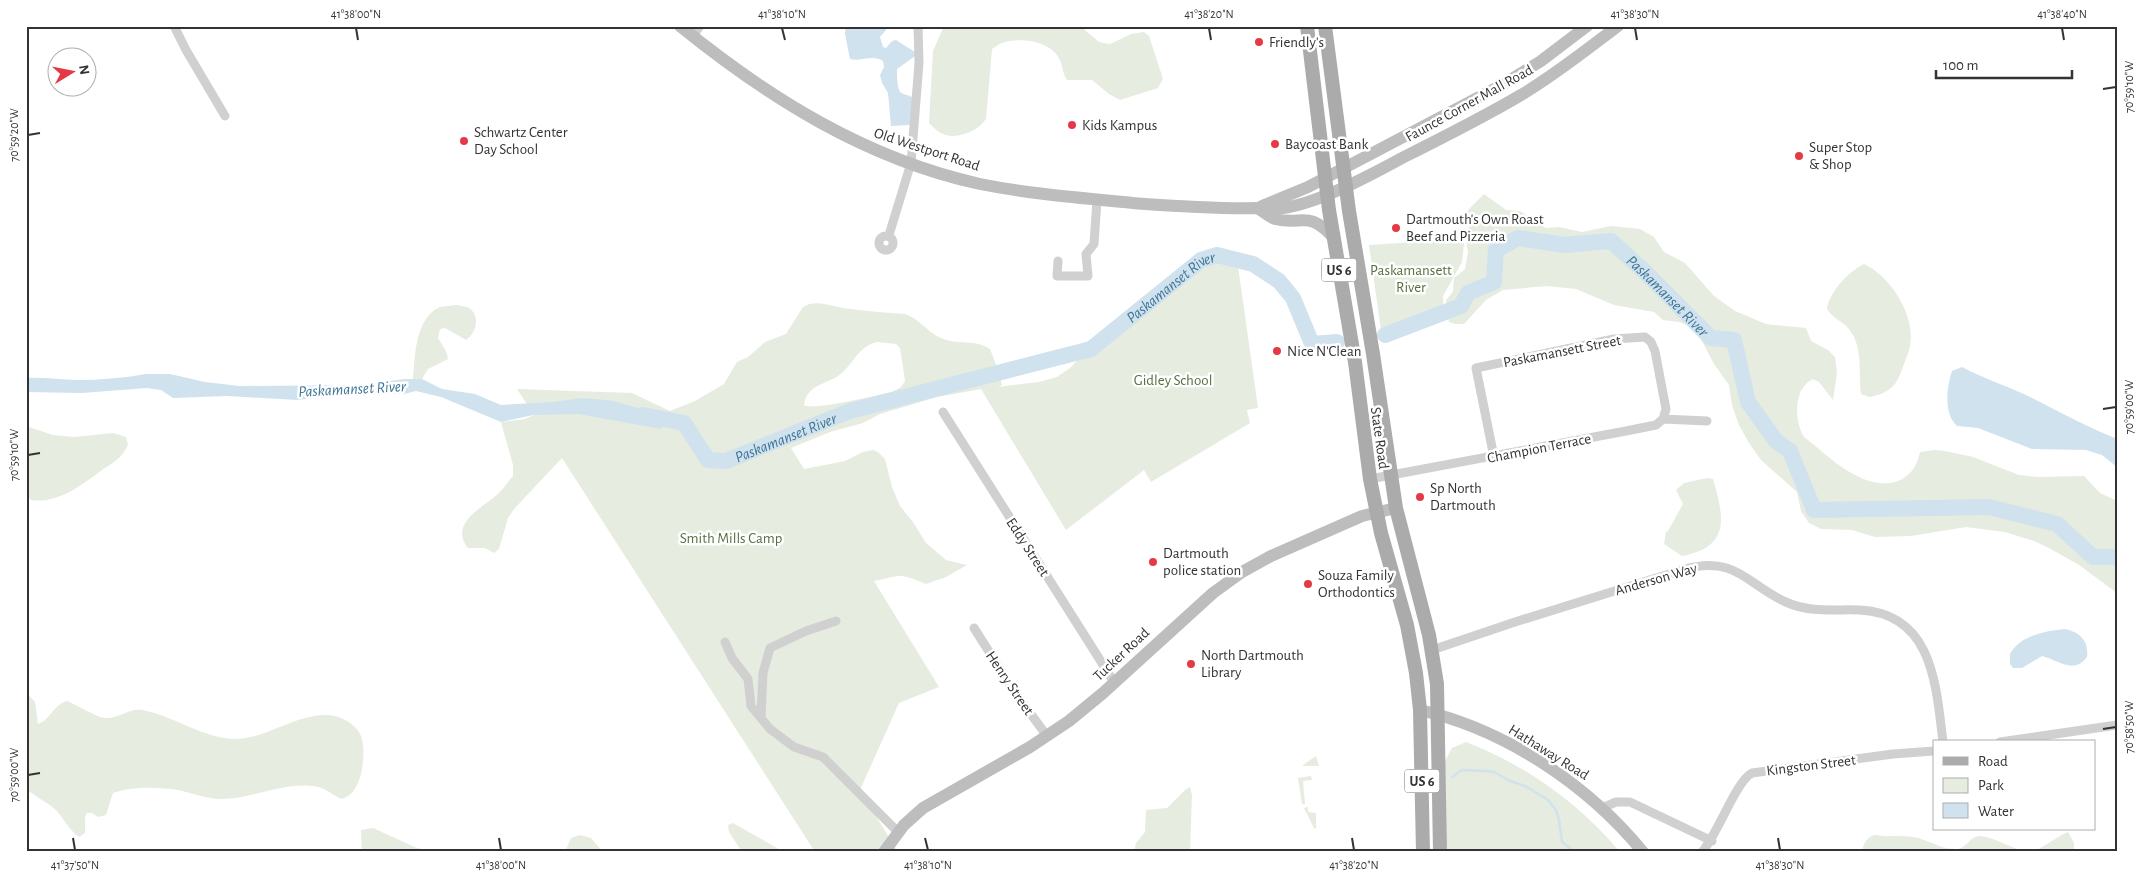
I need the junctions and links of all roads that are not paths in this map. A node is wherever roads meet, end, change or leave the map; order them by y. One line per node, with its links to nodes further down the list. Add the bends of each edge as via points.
1 (174, 26): 11 (street)
2 (680, 26): 9 (main road, Old Westport Road)
3 (918, 26): 12 (street, via 919,63)
4 (1308, 26): 14 (main road, State Road / US 6)
5 (1325, 26): 10 (main road, State Road / US 6)
6 (1332, 26): 10 (main road)
7 (1587, 26): 13 (main road, Faunce Corner Mall Road, via 1513,79)
8 (1618, 26): 15 (main road, Faunce Corner Mall Road, via 1521,96)
9 (697, 31): 12 (main road, Old Westport Road, via 742,74 787,104 862,144)
10 (1330, 52): 13 (main road, State Road / US 6)
11 (225, 116)
12 (911, 163): 17 (main road, Old Westport Road, via 980,184); 19 (street)
13 (1344, 168): 14 (main road, Faunce Corner Mall Road); 15 (main road, State Road / US 6)
14 (1325, 178): 16 (main road, State Road / US 6); 18 (main road, Old Westport Road)
15 (1346, 186): 16 (main road, Faunce Corner Mall Road); 26 (main road, State Road / US 6)
16 (1327, 194): 18 (main road, Old Westport Road, via 1284,208); 20 (main road, State Road / US 6)
17 (1097, 200): 18 (main road, Old Westport Road, via 1226,209); 21 (street, via 1094,244 1086,254 1088,276 1057,276)
18 (1257, 208): 20 (main road, via 1274,218 1313,221)
19 (888, 235)
20 (1334, 238): 27 (main road, State Road / US 6)
21 (1058, 260)
22 (943, 412): 34 (street, Eddy Street)
23 (1663, 419): 24 (street, Champion Terrace); 25 (street, Champion Terrace, via 1656,425); 25 (street, Paskamansett Street, via 1666,409 1655,351 1647,338 1641,336 1476,368)
24 (1707, 421)
25 (1494, 457): 26 (street, Champion Terrace)
26 (1391, 476): 27 (street, Champion Terrace); 28 (main road, State Road / US 6)
27 (1370, 479): 29 (main road, State Road / US 6)
28 (1396, 508): 29 (main road, Tucker Road); 33 (main road, State Road / US 6)
29 (1376, 512): 34 (main road, Tucker Road, via 1271,556 1242,572 1213,593); 35 (main road, State Road / US 6, via 1408,631)
30 (836, 621): 37 (street, via 770,648 761,687)
31 (974, 628): 39 (street, Henry Street)
32 (725, 642): 37 (street, via 732,658 748,679 751,706)
33 (1432, 650): 36 (main road, State Road / US 6); 40 (street, Anderson Way, via 1693,567 1725,567 1802,608 1867,611 1887,614 1900,622 1919,642 1928,659)
34 (1114, 682): 39 (main road, Tucker Road)
35 (1420, 710): 36 (main road, Hathaway Road); 47 (main road, State Road / US 6)
36 (1438, 714): 43 (main road, Hathaway Road, via 1468,724 1524,753 1565,778); 48 (main road, State Road / US 6)
37 (762, 716): 44 (street, via 770,729 794,747 823,757)
38 (2117, 725): 41 (street)
39 (1047, 736): 44 (main road, Tucker Road, via 933,802 910,818)
40 (1943, 740)
41 (2014, 740)
42 (1933, 751): 45 (street, Kingston Street, via 1752,773 1741,784)
43 (1602, 808): 45 (street, via 1616,802 1630,802); 49 (main road, Hathaway Road)
44 (898, 832): 46 (main road, Tucker Road)
45 (1712, 841): 50 (street, Kingston Street)
46 (884, 852)
47 (1423, 852)
48 (1440, 852)
49 (1643, 852)
50 (1702, 852)

